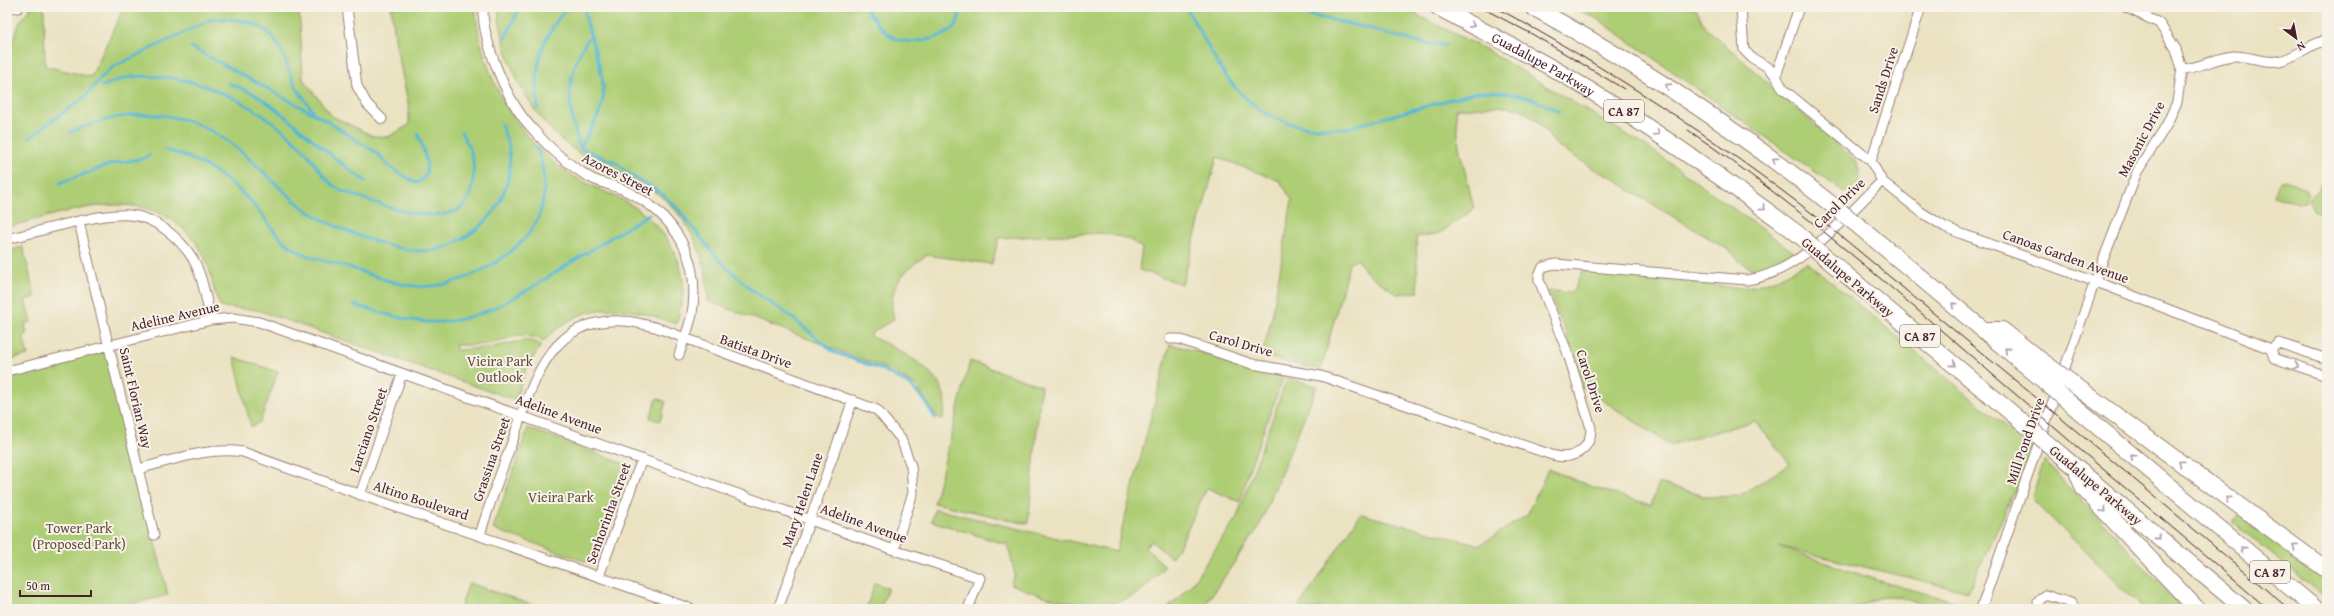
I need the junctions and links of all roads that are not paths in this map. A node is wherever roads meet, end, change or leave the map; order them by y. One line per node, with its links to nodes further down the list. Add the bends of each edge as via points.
1 (347, 7): 12 (street, via 357,86 367,104)
2 (483, 7): 19 (street, Azores Street, via 483,18 493,58 504,84 529,125 561,158 591,178 626,190 658,211 677,233 689,256 694,295 692,316)
3 (1438, 7): 32 (highway, Guadalupe Parkway / CA 87, one-way to 32, bridge, via 1540,61 1612,104 1716,173 1798,234)
4 (1533, 7): 25 (highway, CA 87, one-way to 4, bridge, via 1984,330 1779,163 1637,66)
5 (1741, 7): 11 (street, via 1744,50)
6 (1799, 7): 11 (street)
7 (1921, 7): 13 (street, Sands Drive)
8 (2125, 7): 10 (street, Masonic Drive, via 2159,23 2176,49)
9 (2327, 40): 10 (street, via 2280,61 2266,62 2235,56)
10 (2182, 69): 17 (street, Masonic Drive, via 2177,102 2166,126 2137,172)
11 (1776, 76): 13 (street, via 1783,89)
12 (382, 119)
13 (1871, 161): 14 (street, Canoas Garden Avenue)
14 (1882, 181): 17 (street, Canoas Garden Avenue, via 1921,212 1945,227); 20 (street, Carol Drive, via 1799,258 1764,277 1747,280 1555,264 1543,267 1539,280 1568,354 1591,428 1590,438 1584,448 1569,457 1552,455 1321,376 1252,364 1178,339)
15 (79, 222): 16 (street); 18 (street, via 113,215 131,215 153,223 174,235 187,250 197,268); 21 (street, Saint Florian Way)
16 (7, 239)
17 (2095, 281): 22 (street, Canoas Garden Avenue); 45 (street, Mill Pond Drive)
18 (211, 320): 21 (street, Adeline Avenue); 27 (street, Adeline Avenue, via 233,318 259,322)
19 (684, 339): 23 (street, Azores Street); 29 (street, Batista Drive); 30 (street, Batista Drive, via 658,328 622,321 600,322 579,330 551,351 541,365)
20 (1170, 339)
21 (109, 346): 26 (street, Adeline Avenue); 33 (street, Saint Florian Way)
22 (2271, 349): 24 (street, via 2279,343); 28 (street, Canoas Garden Avenue, one-way to 28, via 2274,358)
23 (679, 354)
24 (2327, 359)
25 (2033, 362): 39 (highway, one-way to 25, bridge, via 2084,392); 49 (highway, CA 87, one-way to 25, bridge, via 2078,410)
26 (7, 371)
27 (402, 374): 30 (street, Adeline Avenue); 34 (street, Larciano Street)
28 (2327, 376)
29 (853, 400): 35 (street, Mary Helen Lane); 38 (street, Batista Drive, via 877,410 890,424 901,439 911,466 913,493)
30 (521, 415): 31 (street, Adeline Avenue); 36 (street, Grassina Street)
31 (642, 459): 35 (street, Adeline Avenue); 40 (street, Senhorinha Street)
32 (2074, 467): 47 (highway, one-way to 47, via 2084,489); 48 (highway, Guadalupe Parkway / CA 87, one-way to 48)
33 (138, 469): 34 (street, Altino Boulevard, via 213,451 231,450 262,458); 37 (street, Saint Florian Way)
34 (360, 495): 36 (street, Altino Boulevard)
35 (811, 519): 38 (street, Adeline Avenue); 43 (street, Mary Helen Lane)
36 (480, 534): 40 (street, Altino Boulevard)
37 (154, 535)
38 (894, 550): 44 (street, Adeline Avenue, via 980,578)
39 (2327, 570)
40 (600, 576): 42 (street, Altino Boulevard)
41 (2036, 603): 46 (street, via 2041,597 2048,595 2071,603)
42 (692, 609)
43 (778, 609)
44 (968, 609)
45 (1981, 609)
46 (2075, 609)
47 (2196, 609)
48 (2244, 609)
49 (2316, 609)

